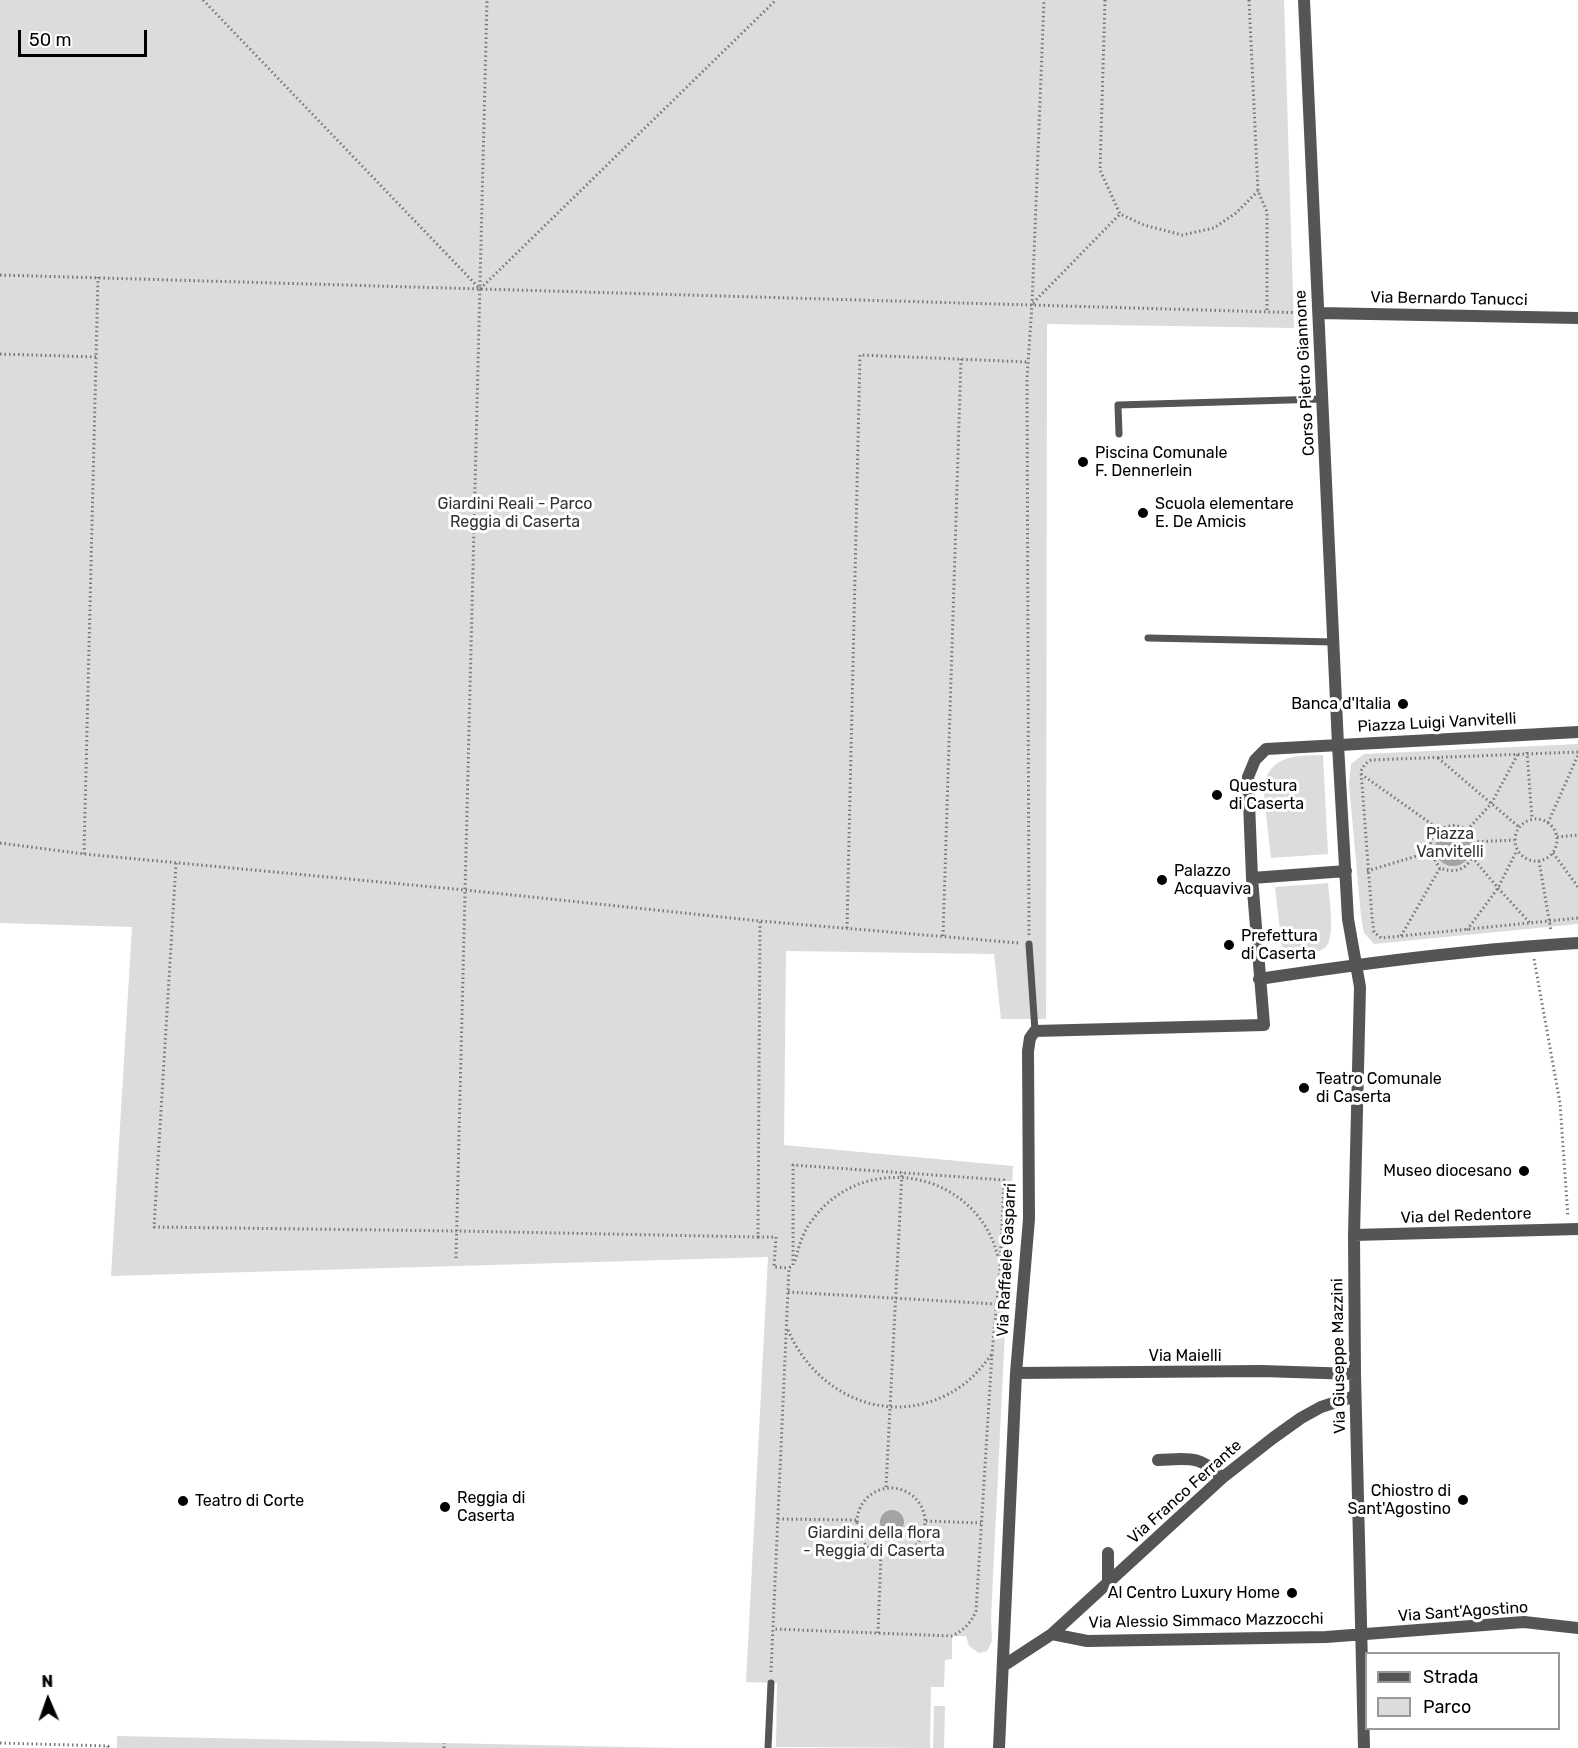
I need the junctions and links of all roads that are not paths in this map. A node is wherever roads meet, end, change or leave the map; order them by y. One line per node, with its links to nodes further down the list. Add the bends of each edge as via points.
1 (1304, 0): 2 (street, Corso Pietro Giannone)
2 (1319, 313): 3 (street, Via Bernardo Tanucci); 4 (street, Corso Pietro Giannone)
3 (1578, 318)
4 (1323, 399): 5 (lane, via 1118,405); 7 (street, Corso Pietro Giannone)
5 (1119, 434)
6 (1148, 638): 7 (lane)
7 (1334, 642): 9 (street, Corso Pietro Giannone)
8 (1578, 732): 9 (street, Piazza Luigi Vanvitelli)
9 (1338, 745): 10 (street, Piazza Luigi Vanvitelli); 11 (street, via 1266,749 1255,760 1248,777)
10 (1346, 871): 11 (street); 14 (street, Piazza Luigi Vanvitelli)
11 (1252, 878): 15 (street)
12 (1578, 943): 14 (street)
13 (1029, 944): 16 (lane)
14 (1355, 965): 15 (street); 18 (street, Via Giuseppe Mazzini, via 1360,987)
15 (1259, 979): 16 (street, via 1264,1025)
16 (1035, 1031): 19 (street, Via Raffaele Gasparri, via 1028,1051 1029,1219)
17 (1573, 1229): 18 (street, Via del Redentore)
18 (1354, 1235): 20 (street, Via Giuseppe Mazzini)
19 (1016, 1374): 20 (street, Via Maielli); 29 (street, Via Raffaele Gasparri)
20 (1355, 1374): 21 (street, Via Giuseppe Mazzini)
21 (1355, 1396): 23 (street, Via Franco Ferrante, via 1302,1418); 28 (street, Via Giuseppe Mazzini)
22 (1158, 1460): 23 (street, via 1197,1459)
23 (1221, 1479): 25 (street, Via Franco Ferrante)
24 (1108, 1553): 25 (street)
25 (1108, 1584): 27 (street, Via Franco Ferrante)
26 (1578, 1628): 28 (street, Via Sant'Agostino, via 1524,1622)
27 (1052, 1634): 28 (street, Via Alessio Simmaco Mazzocchi, via 1086,1641); 29 (street, Via Franco Ferrante)
28 (1361, 1635): 33 (street, Via Giuseppe Mazzini)
29 (1003, 1666): 32 (street, Via Raffaele Gasparri)
30 (771, 1683): 31 (lane)
31 (768, 1748)
32 (999, 1748)
33 (1364, 1748)

